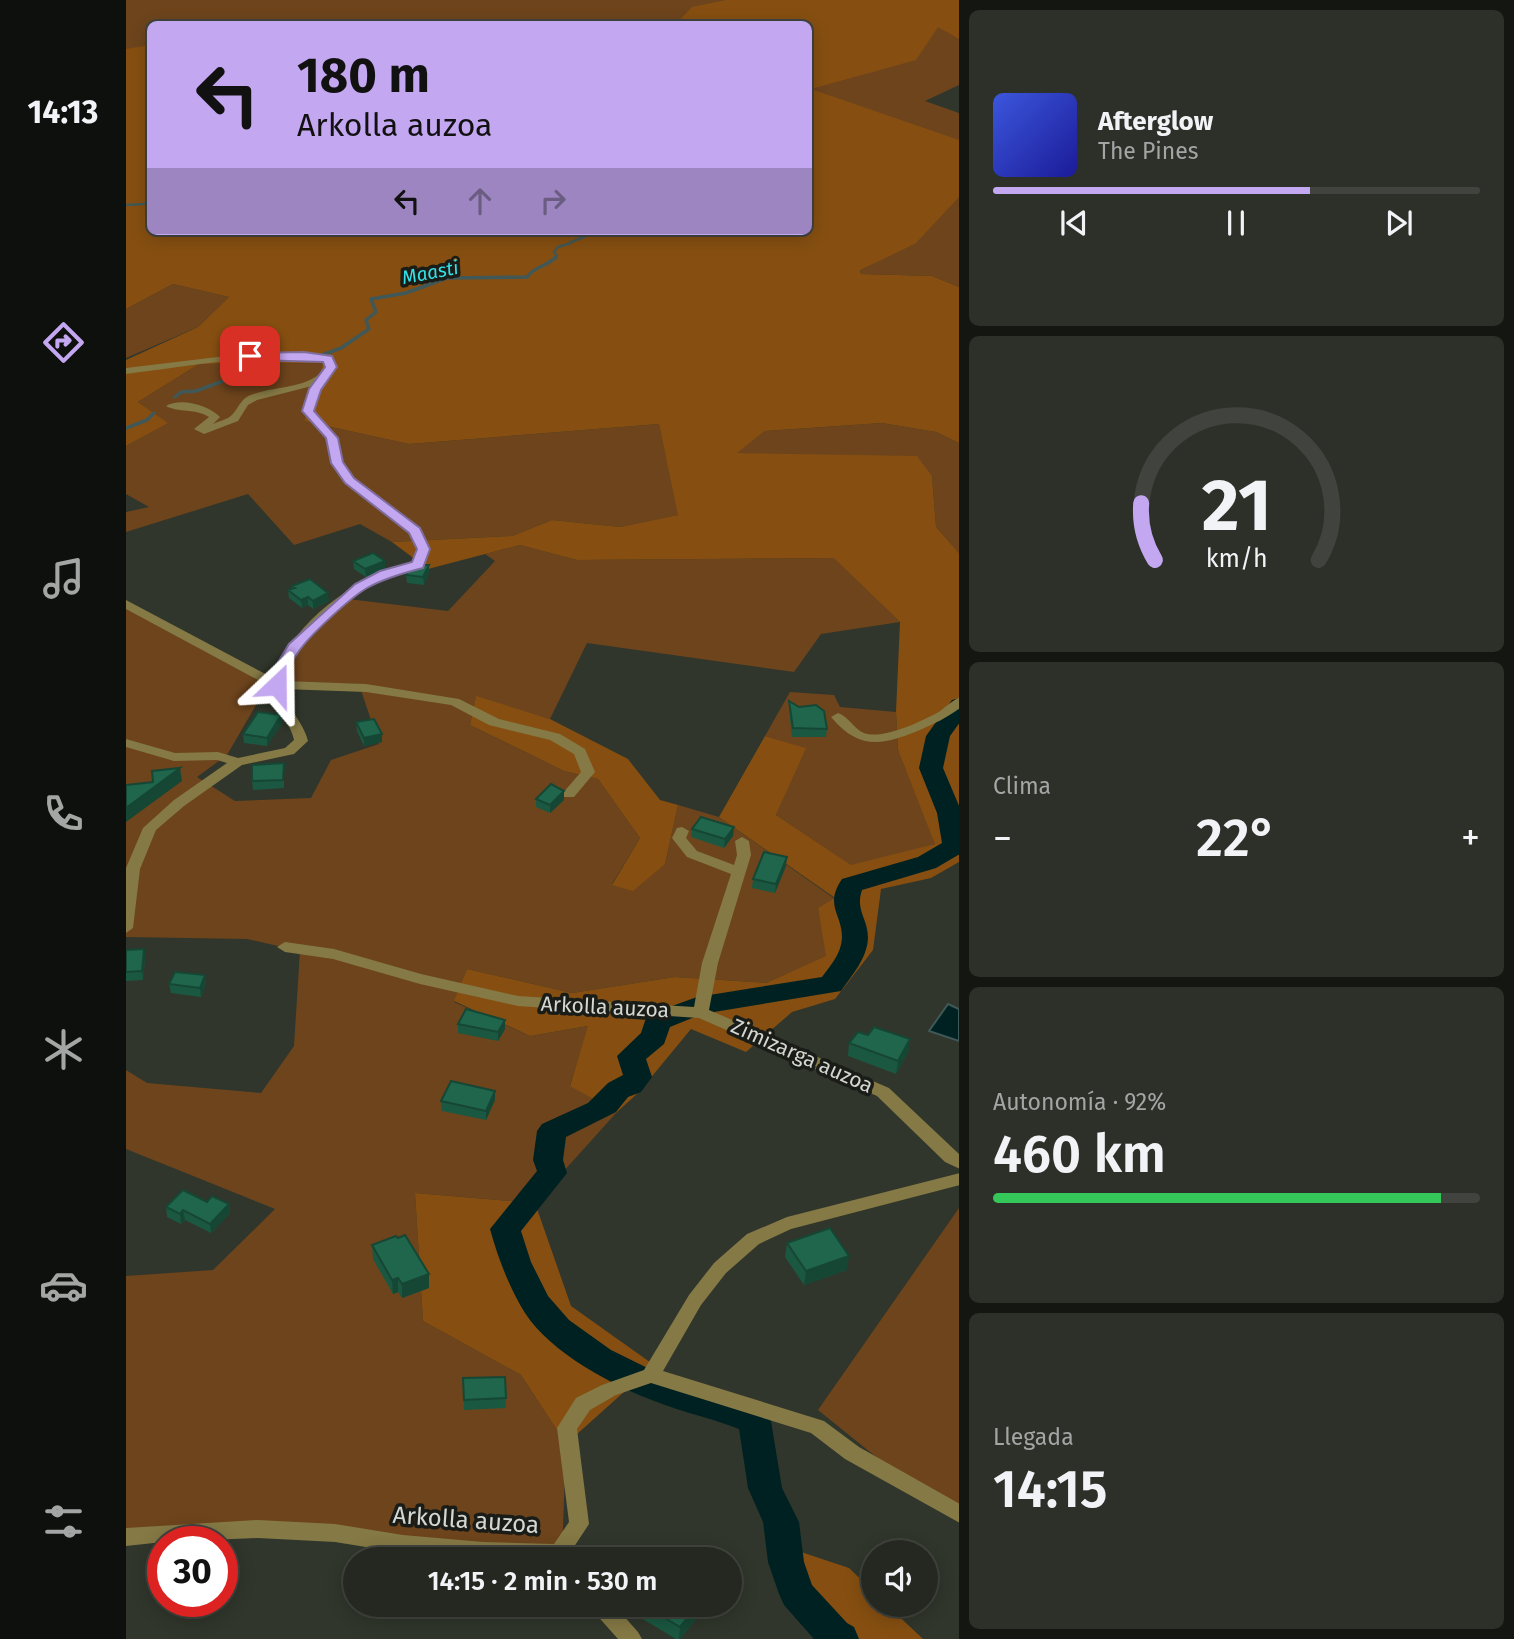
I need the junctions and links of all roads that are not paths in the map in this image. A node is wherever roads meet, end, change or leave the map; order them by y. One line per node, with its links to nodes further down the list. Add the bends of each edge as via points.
1 (126, 371): 2 (street, via 250,356 304,356 328,359 332,364)
2 (320, 380): 3 (street, via 254,397 234,419 204,431 199,429 215,417 211,412); 5 (street, via 308,411 332,438 337,463 350,481 415,531 423,549 418,565 359,587 320,621 294,647)
3 (171, 407)
4 (126, 604): 5 (street)
5 (277, 685): 9 (street, via 278,702 300,729 301,741 289,751); 10 (street, via 320,685 454,702 494,722 555,737 580,752 589,772)
6 (959, 701): 7 (street, via 943,715 892,737 857,735)
7 (838, 718)
8 (126, 743): 9 (street, via 174,757 218,756)
9 (238, 762): 14 (street, via 150,828 133,869)
10 (569, 794)
11 (682, 831): 13 (street, via 679,838 692,854)
12 (742, 841): 13 (street, via 744,855)
13 (738, 872): 16 (street, via 710,963)
14 (126, 928)
15 (285, 947): 16 (street, Arkolla auzoa, via 334,954 518,1001)
16 (702, 1007): 17 (street, Zimizarga auzoa, via 883,1091)
17 (959, 1163)
18 (959, 1179): 19 (street, via 787,1224 753,1240 720,1268 695,1300)
19 (651, 1375): 20 (street, via 817,1427); 23 (street, Arkolla auzoa, via 583,1404 566,1428 579,1524)
20 (959, 1515)
21 (126, 1537): 22 (street, Arkolla auzoa, via 258,1529 335,1533)
22 (437, 1547)
23 (566, 1547)
24 (612, 1617): 25 (street)
25 (631, 1639)

